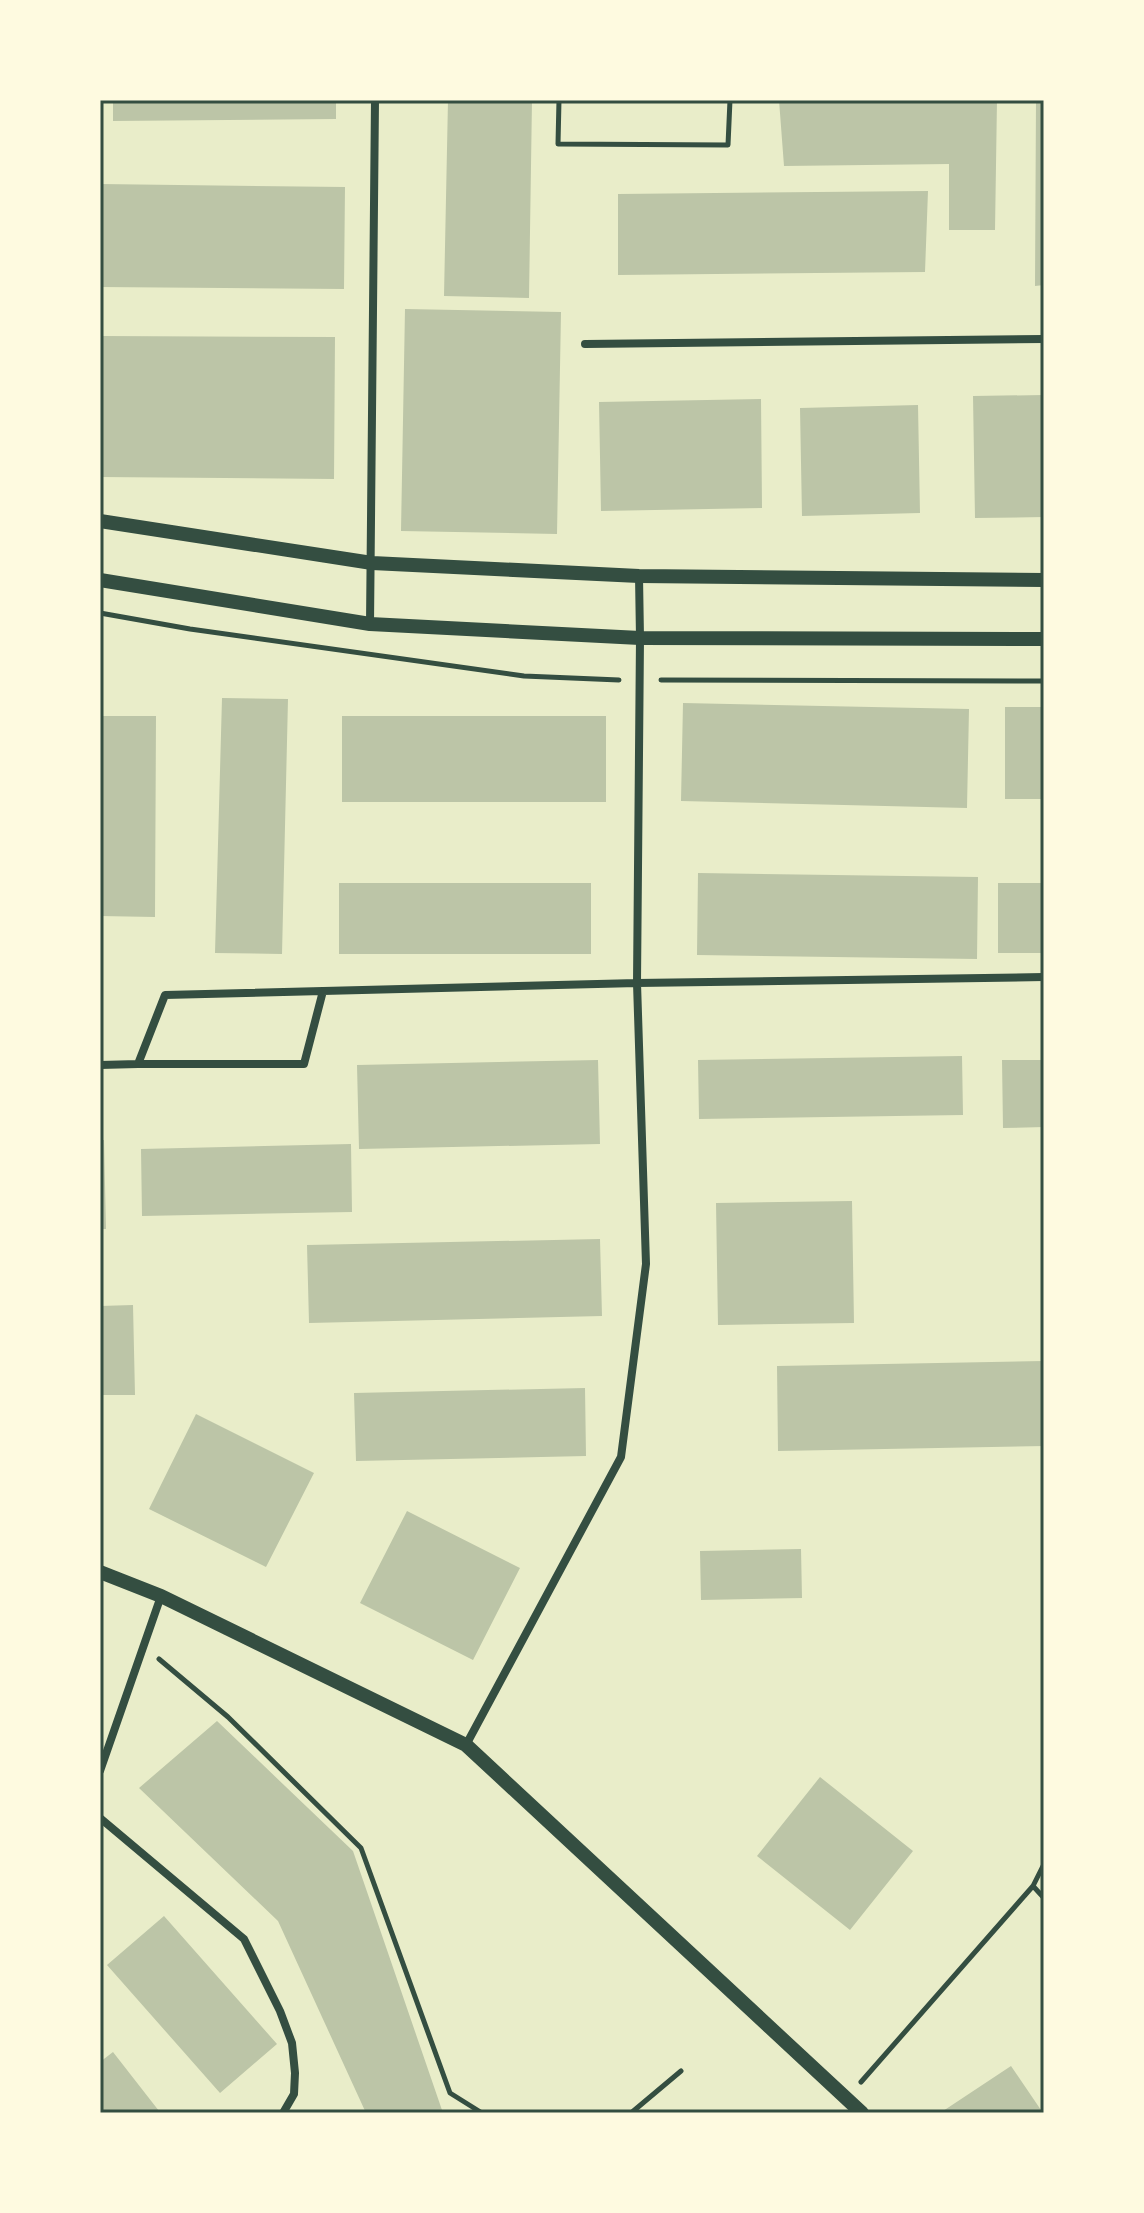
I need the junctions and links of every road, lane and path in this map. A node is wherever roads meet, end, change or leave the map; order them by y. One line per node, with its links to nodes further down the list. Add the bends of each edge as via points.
1 (375, 100): 7 (street)
2 (559, 100): 3 (path, via 558,144 713,145 728,145)
3 (730, 100)
4 (1044, 339): 5 (street)
5 (585, 344)
6 (100, 521): 7 (street)
7 (372, 563): 8 (street); 12 (street)
8 (639, 576): 10 (street); 13 (street)
9 (100, 580): 12 (street)
10 (1044, 580)
11 (100, 613): 15 (path, via 524,676)
12 (370, 624): 13 (street)
13 (640, 638): 14 (street); 15 (street)
14 (1044, 639)
15 (640, 680): 16 (path); 18 (street)
16 (1044, 681)
17 (1044, 977): 18 (street)
18 (637, 983): 19 (street); 25 (street, via 646,1264 621,1457)
19 (323, 991): 20 (street, via 165,995); 20 (street, via 304,1064)
20 (138, 1064): 21 (street)
21 (100, 1065)
22 (100, 1572): 23 (street)
23 (161, 1596): 24 (street); 25 (street)
24 (143, 1645): 26 (street); 34 (path, via 228,1717 361,1848 450,2093)
25 (466, 1745): 32 (street)
26 (100, 1771)
27 (100, 1818): 33 (street, via 244,1939 292,2043 294,2094)
28 (1044, 1864): 29 (path)
29 (1033, 1886): 30 (path); 32 (path)
30 (1044, 1898)
31 (681, 2071): 35 (path)
32 (847, 2098): 36 (street)
33 (283, 2113)
34 (482, 2113)
35 (631, 2113)
36 (862, 2113)

